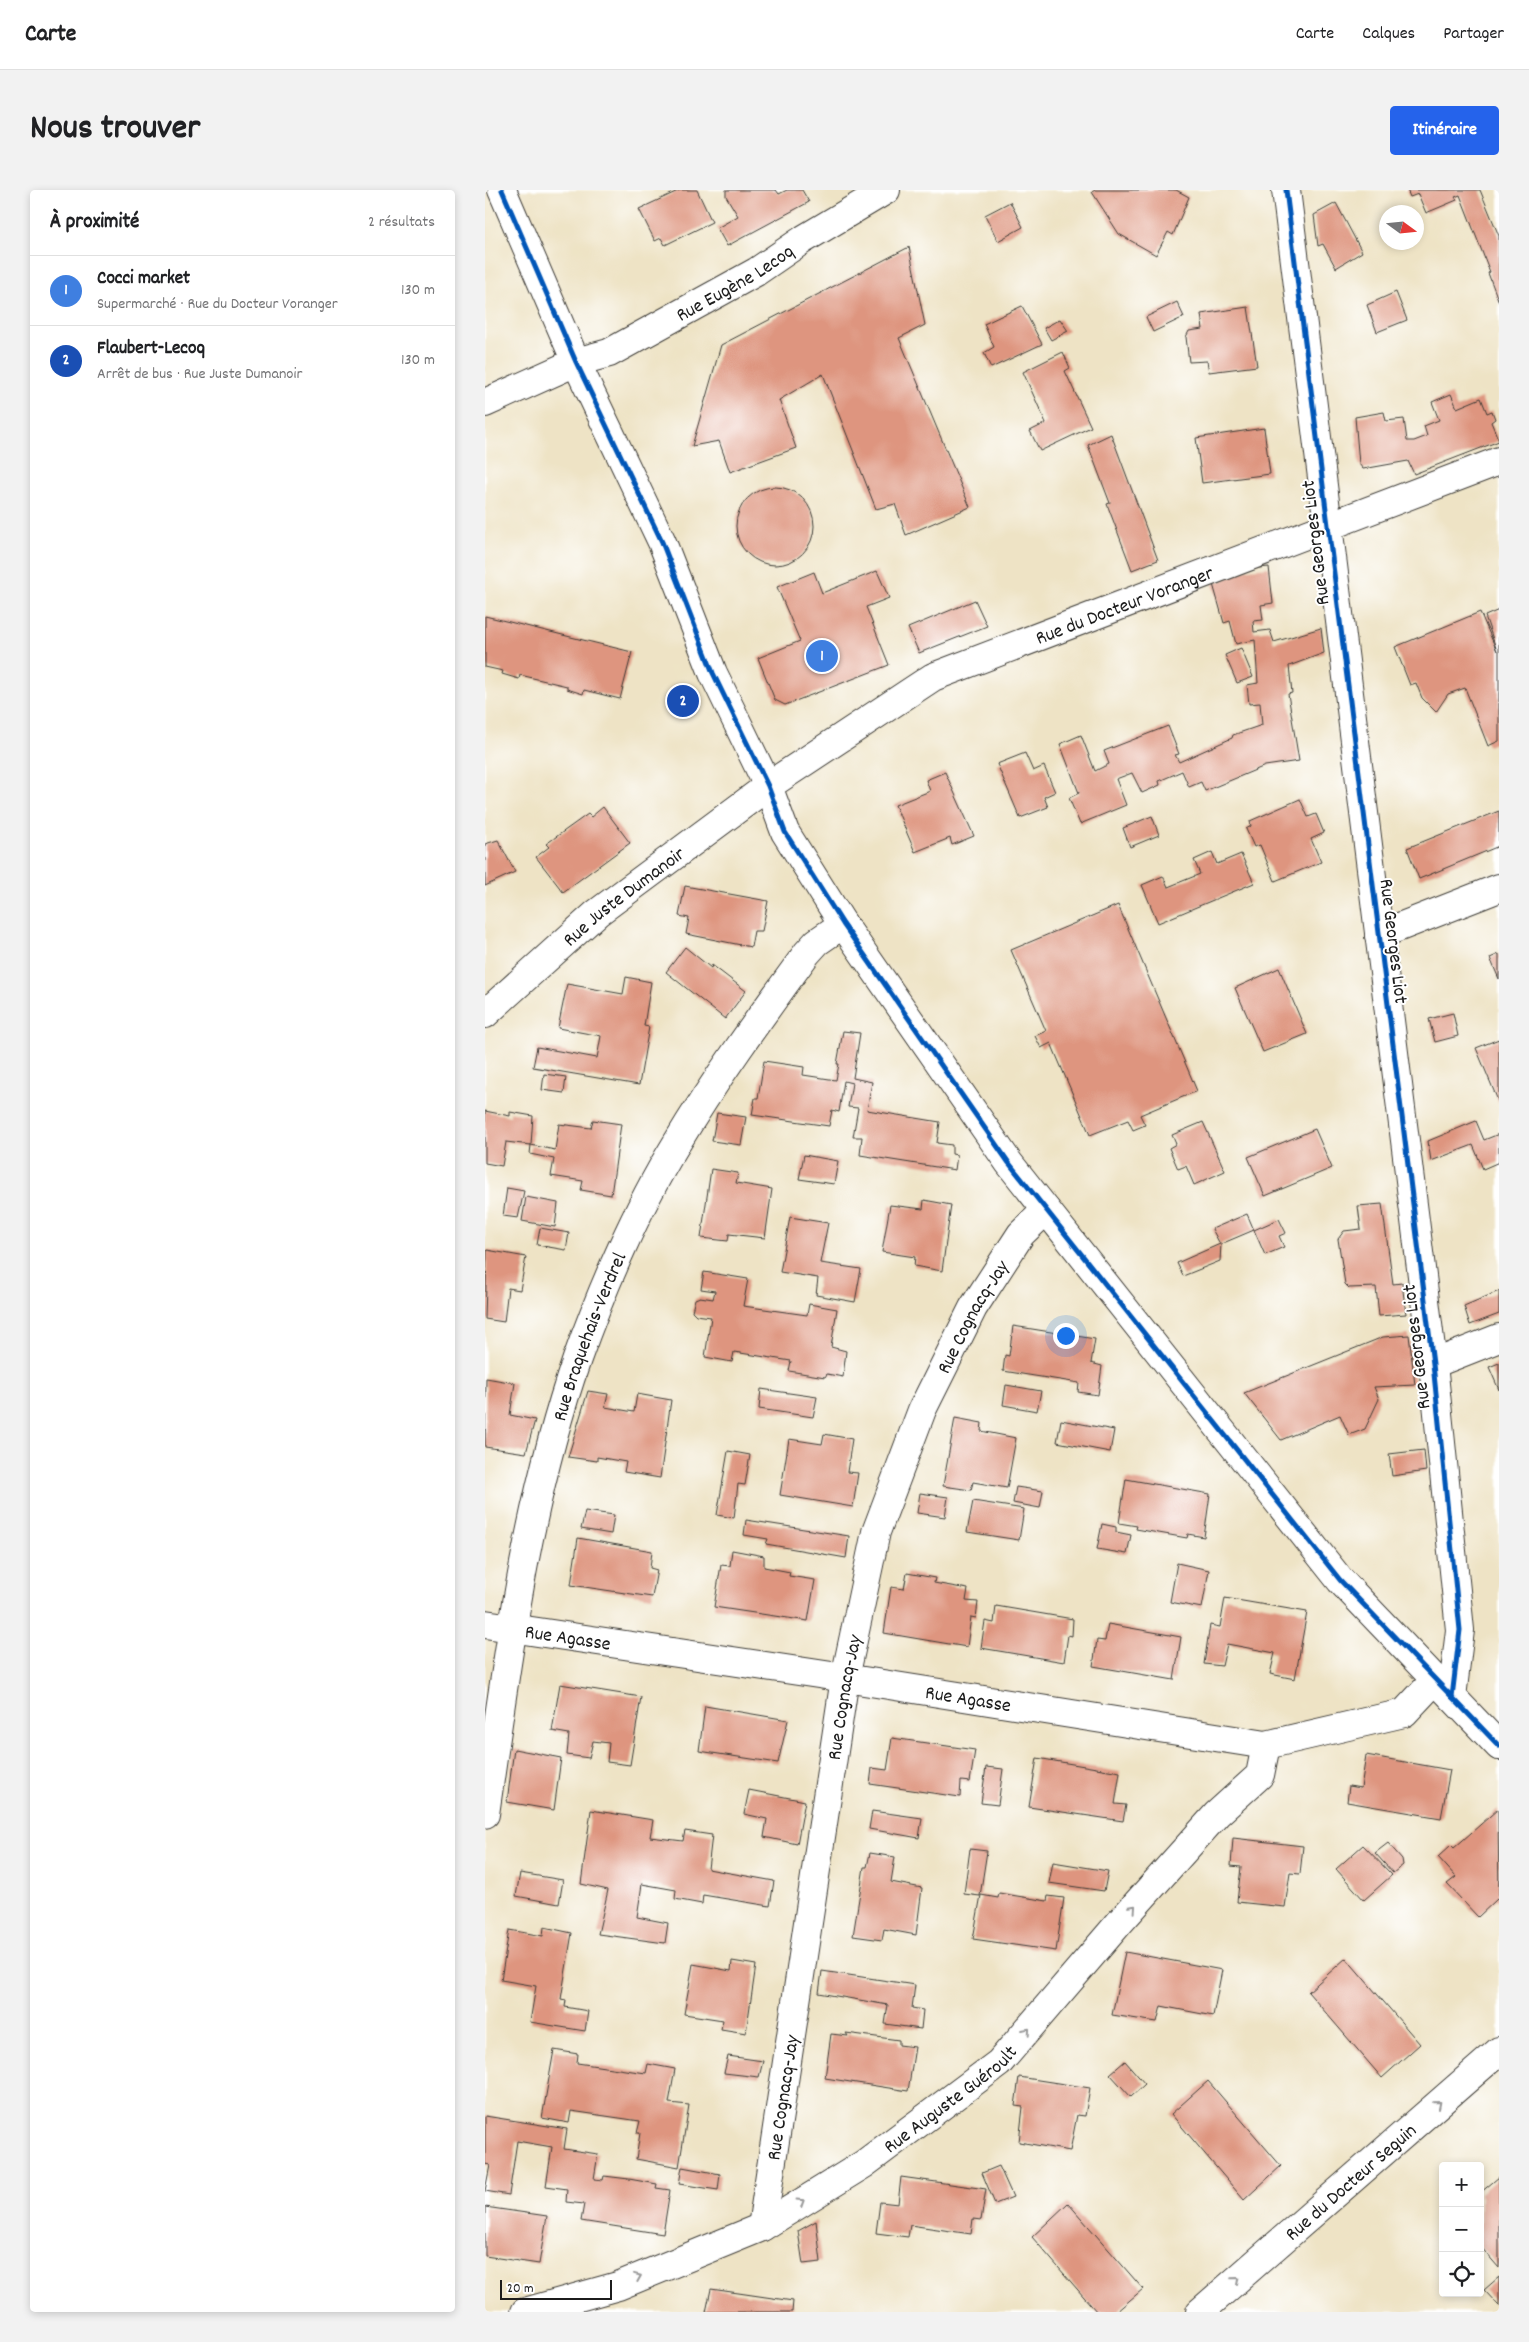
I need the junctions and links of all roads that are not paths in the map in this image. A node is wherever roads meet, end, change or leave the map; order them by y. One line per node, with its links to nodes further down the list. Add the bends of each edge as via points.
1 (502, 190): 4 (street)
2 (886, 190): 4 (street, Rue Eugène Lecoq, via 756,272 609,353)
3 (1286, 190): 7 (street, Rue Georges Liot)
4 (576, 362): 5 (street, Rue Eugène Lecoq); 8 (street, via 663,542 713,674)
5 (485, 403)
6 (1499, 461): 7 (street, Rue du Docteur Voranger)
7 (1328, 527): 8 (street, Rue du Docteur Voranger, via 933,678); 11 (street, Rue Georges Liot)
8 (768, 786): 10 (street, via 785,832); 12 (street, Rue Juste Dumanoir, via 597,914)
9 (1499, 888): 11 (street)
10 (843, 924): 13 (street, via 1009,1163); 17 (street, Rue Braquehais-Verdrel, via 807,953 739,1046 674,1148 624,1244 577,1359 541,1480)
11 (1379, 936): 15 (street, Rue Georges Liot)
12 (485, 1014)
13 (1046, 1210): 18 (street, Rue Cognacq-Jay, via 1021,1234 973,1308 922,1410 876,1532); 19 (street, via 1340,1580)
14 (1499, 1338): 15 (street)
15 (1433, 1364): 19 (street, Rue Georges Liot, via 1460,1630)
16 (485, 1624): 17 (street, Rue Agasse)
17 (512, 1629): 18 (street, Rue Agasse); 22 (street, Rue Braquehais-Verdrel)
18 (845, 1678): 20 (street, Rue Agasse); 24 (street, Rue Cognacq-Jay)
19 (1443, 1688): 20 (street, Rue Agasse, via 1404,1713); 21 (street)
20 (1266, 1745): 24 (street, Rue Auguste Guéroult, one-way to 20, via 864,2164 999,2063 1217,1814 1260,1775)
21 (1499, 1746)
22 (485, 1814)
23 (1499, 2051): 26 (street, Rue du Docteur Seguin, one-way to 23)
24 (761, 2227): 25 (street, Rue Auguste Guéroult, one-way to 24, via 618,2286)
25 (525, 2312)
26 (1200, 2312)

